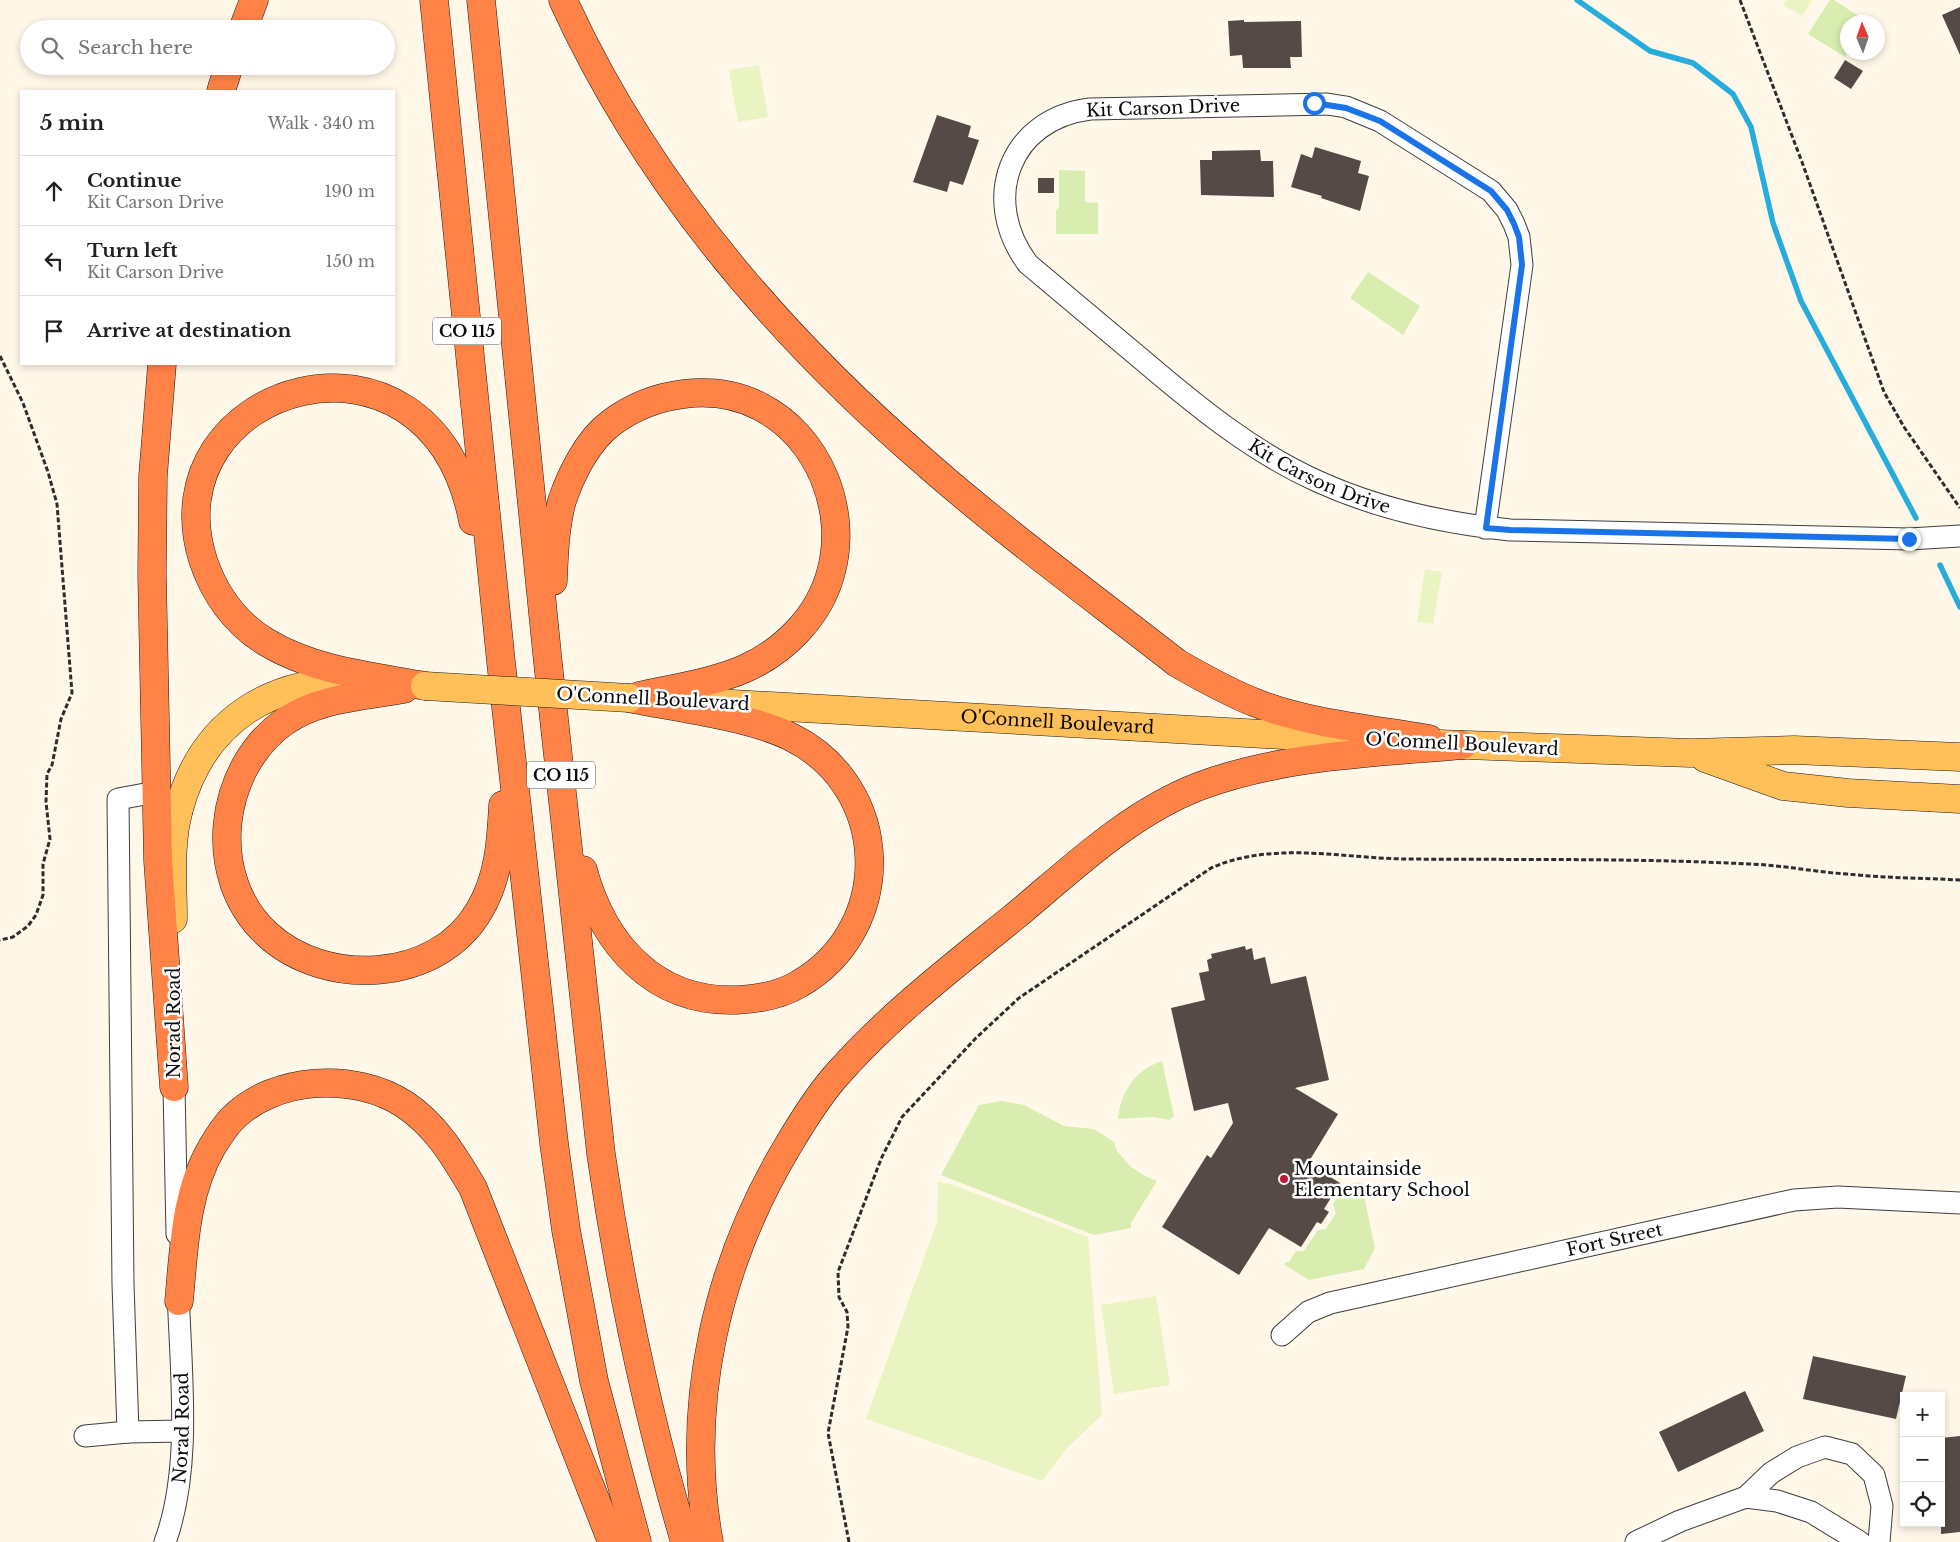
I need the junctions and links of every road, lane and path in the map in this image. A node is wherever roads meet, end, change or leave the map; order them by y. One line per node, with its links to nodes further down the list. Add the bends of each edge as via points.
1 (254, 0): 6 (highway)
2 (434, 0): 14 (highway, CO 115)
3 (480, 0): 15 (highway, CO 115)
4 (563, 0): 20 (highway, via 606,87 680,202 736,274 857,402 930,467 1177,663 1219,687 1300,716)
5 (1740, 0): 11 (path, via 1884,392)
6 (246, 20)
7 (226, 75): 8 (highway)
8 (221, 90)
9 (0, 356): 28 (path, via 23,403 57,504 72,693 61,719 48,774 46,802 50,839 43,864 43,895 28,926 13,937)
10 (162, 365): 24 (highway, via 153,476)
11 (1960, 508)
12 (1486, 528): 12 (street, Kit Carson Drive, via 1391,509 1316,481 1276,460 1200,408 1028,264 1011,239 1004,196 1011,166 1025,140 1049,120 1076,110 1327,104 1380,121 1491,191 1504,205 1514,224 1522,265); 13 (street, Kit Carson Drive, via 1899,539)
13 (1960, 536)
14 (501, 662): 16 (highway, via 467,496 449,454 431,430 410,411 364,390 333,388 304,391 274,400 249,415 226,435 211,457 197,505 199,544 208,574 226,606 241,622 266,641 297,657 330,668); 18 (highway, CO 115)
15 (548, 662): 17 (highway, via 555,542 562,502 574,472 591,444 609,424 635,407 663,397 699,392 730,395 761,407 789,427 810,452 825,478 833,503 837,529 835,558 821,600 796,632 775,651 744,669 711,680); 19 (highway, CO 115)
16 (425, 686): 17 (main road, O'Connell Boulevard, bridge); 18 (highway, via 345,699 310,708 285,721 263,740 245,764 232,792 228,854 233,882 246,908 266,934 316,964 366,971 412,963 438,951 462,934 479,911 494,881 501,846); 29 (main road, Norad Road, via 343,680 288,689 266,697 237,715 199,760 178,810 174,838)
17 (630, 698): 19 (highway, via 753,724 790,737 816,752 851,792 862,812 868,836 870,859 863,902 840,947 799,984 774,995 720,1000 680,991 654,978 629,957 594,907 583,871); 20 (main road, O'Connell Boulevard)
18 (508, 725): 39 (highway, CO 115, via 566,1230 594,1381)
19 (556, 725): 40 (highway, CO 115, via 592,1076 612,1226 655,1438)
20 (1462, 745): 21 (main road, O'Connell Boulevard); 41 (highway, via 1320,758 1270,766 1235,774 1170,799 1136,819 1098,848 924,990 870,1040 833,1080 801,1124 751,1212 732,1259 710,1343 702,1407 702,1489)
21 (1690, 753): 22 (main road, O'Connell Boulevard, via 1794,750); 25 (main road, O'Connell Boulevard, via 1783,786)
22 (1908, 755): 23 (main road, O'Connell Boulevard); 25 (main road, via 1940,766 1950,774 1944,789)
23 (1960, 757)
24 (156, 792): 29 (highway); 34 (street, via 118,800)
25 (1928, 797): 26 (main road, O'Connell Boulevard)
26 (1960, 799)
27 (1960, 880): 42 (path, via 1846,874 1751,864 1611,859 1403,859 1294,853 1233,858 1211,868 1018,998 902,1117 881,1158 838,1272 839,1297 847,1312 848,1327 828,1433)
28 (0, 940)
29 (174, 1087): 31 (street, Norad Road)
30 (1960, 1203): 32 (street, Fort Street, via 1838,1197 1794,1200 1330,1303 1308,1312)
31 (179, 1301): 33 (street, Norad Road); 38 (highway, via 186,1228 193,1194 211,1149 233,1118 261,1098 292,1087 351,1084 392,1097 436,1132 456,1158 472,1188)
32 (1282, 1335)
33 (182, 1431): 34 (street); 37 (street, Norad Road, via 179,1490)
34 (128, 1432): 35 (street)
35 (86, 1436)
36 (1746, 1497): 43 (street, via 1680,1521); 44 (street, via 1777,1501 1811,1512); 45 (street, via 1771,1473 1797,1457 1825,1447 1852,1454 1874,1475 1882,1506)
37 (165, 1542)
38 (612, 1542)
39 (637, 1542)
40 (684, 1542)
41 (708, 1542)
42 (849, 1542)
43 (1636, 1542)
44 (1860, 1542)
45 (1879, 1542)

